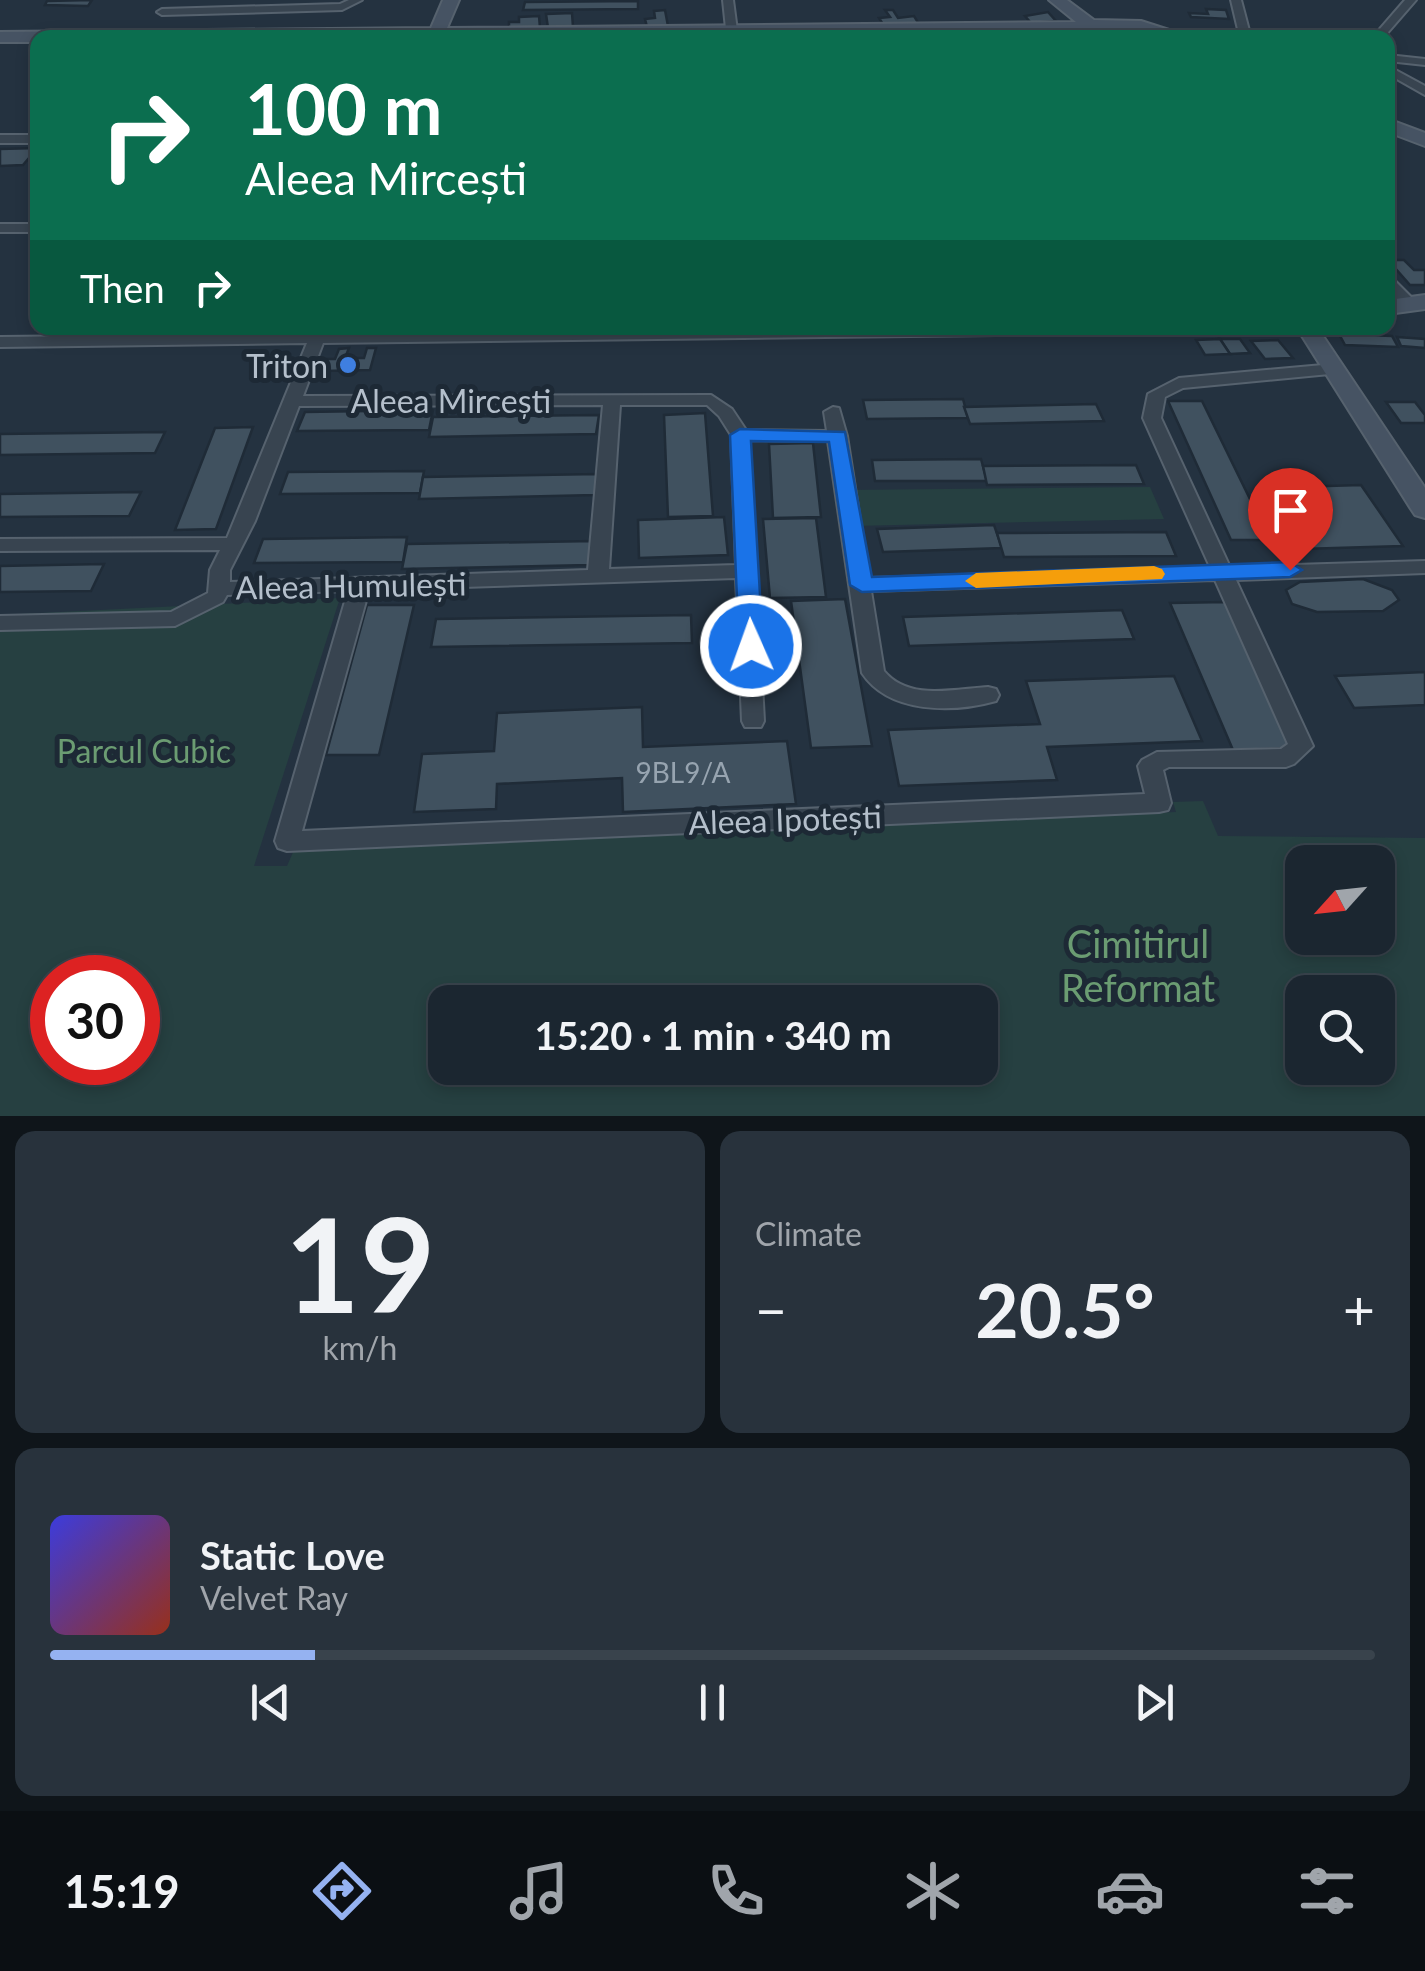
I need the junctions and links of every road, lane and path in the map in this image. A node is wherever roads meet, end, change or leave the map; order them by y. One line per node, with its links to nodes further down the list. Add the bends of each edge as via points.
1 (357, 0): 7 (street, via 342,7)
2 (450, 0): 9 (street)
3 (728, 0): 10 (street)
4 (1057, 0): 8 (street)
5 (1236, 0): 13 (street)
6 (1411, 0): 14 (street)
7 (162, 12)
8 (1088, 28): 11 (street); 12 (street, via 1131,24)
9 (438, 30)
10 (732, 30)
11 (969, 30)
12 (1155, 30)
13 (1244, 30)
14 (1384, 30)
15 (0, 37): 16 (street)
16 (30, 37)
17 (1395, 59): 18 (street)
18 (1425, 62)
19 (1395, 73): 20 (street)
20 (1425, 92)
21 (1395, 129): 24 (street)
22 (0, 139): 23 (street)
23 (30, 139)
24 (1425, 140)
25 (0, 228): 26 (street)
26 (30, 228)
27 (200, 335): 32 (street)
28 (243, 335): 31 (street)
29 (379, 335): 31 (street)
30 (1309, 335): 33 (street)
31 (316, 340): 35 (street, Aleea Humulești)
32 (0, 342)
33 (1334, 369): 39 (street); 44 (street, Aleea Ipotești, via 1179,384 1156,394 1152,418)
34 (612, 398): 35 (street, Aleea Mircești); 37 (street, Aleea Mircești, via 711,400); 45 (street)
35 (290, 401): 40 (street, Aleea Humulești)
36 (833, 412): 38 (street)
37 (740, 435): 38 (street); 43 (street)
38 (838, 436): 46 (street)
39 (1425, 508)
40 (235, 544): 41 (street); 48 (street, Aleea Humulești, via 220,570)
41 (0, 545)
42 (1425, 567): 44 (street)
43 (748, 571): 45 (street, Aleea Humulești); 51 (street)
44 (1223, 571): 46 (street); 47 (street, Aleea Ipotești, via 1301,746 1286,758 1156,761 1150,778 1159,803 287,841)
45 (598, 576): 47 (street, Aleea Humulești)
46 (862, 585): 50 (street, via 873,673 882,686 908,698)
47 (360, 586): 48 (street, Aleea Humulești)
48 (220, 589): 49 (street, via 175,619)
49 (0, 623)
50 (988, 694)
51 (753, 721)

